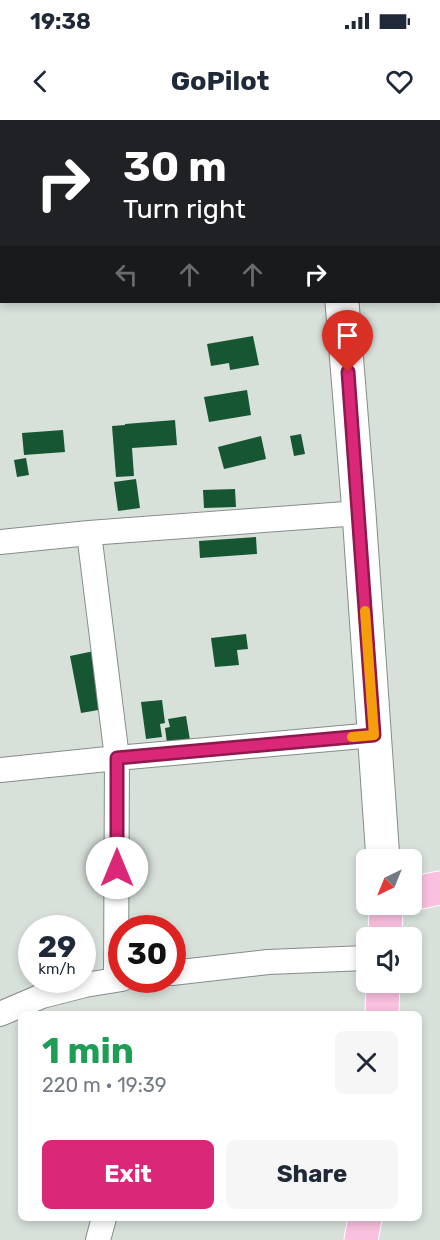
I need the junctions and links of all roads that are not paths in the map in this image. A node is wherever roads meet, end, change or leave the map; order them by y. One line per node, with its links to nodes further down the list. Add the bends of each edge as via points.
1 (342, 303): 2 (main road)
2 (359, 513): 3 (street); 5 (main road)
3 (89, 533): 4 (street); 6 (street)
4 (0, 542)
5 (374, 735): 6 (street); 8 (main road)
6 (117, 758): 7 (street); 11 (street)
7 (0, 770)
8 (382, 849)
9 (440, 888): 10 (highway)
10 (422, 892)
11 (118, 915)
12 (356, 958): 13 (street, via 268,962)
13 (186, 971)
14 (108, 981): 17 (street, via 42,996)
15 (383, 993): 16 (highway)
16 (382, 1011)
17 (0, 1014)
18 (0, 1022): 19 (street)
19 (18, 1026)
20 (103, 1221): 22 (street)
21 (364, 1221): 23 (highway)
22 (98, 1240)
23 (361, 1240)

